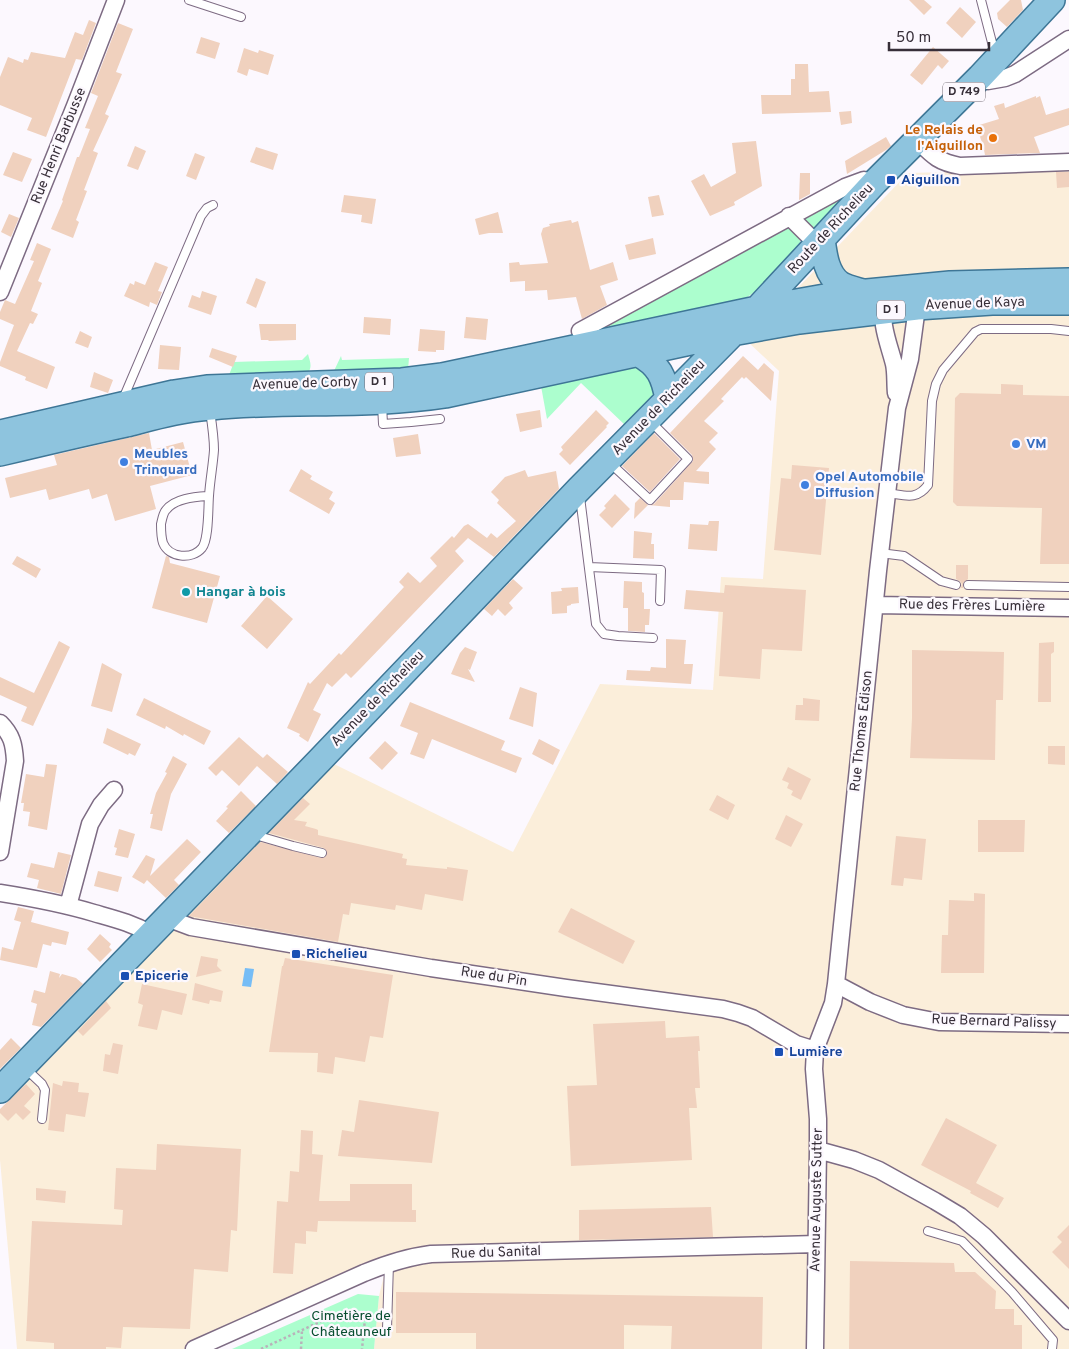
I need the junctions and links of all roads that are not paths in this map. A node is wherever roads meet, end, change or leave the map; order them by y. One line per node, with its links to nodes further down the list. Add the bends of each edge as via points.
1 (116, 0): 16 (street, Rue Henri Barbusse)
2 (189, 0): 5 (lane)
3 (981, 0): 7 (lane)
4 (1052, 0): 7 (main road, Route de Richelieu / D 749)
5 (241, 17)
6 (1069, 39): 8 (street, via 1015,74 988,81)
7 (997, 59): 8 (main road, Route de Richelieu / D 749)
8 (980, 77): 9 (main road, Route de Richelieu / D 749)
9 (917, 140): 10 (street, via 932,156 960,166); 11 (main road, Route de Richelieu / D 749)
10 (1069, 162)
11 (875, 182): 13 (street, via 864,180 845,187); 14 (main road, Route de Richelieu / D 749)
12 (213, 205): 27 (lane, via 201,216)
13 (789, 216): 14 (street); 21 (street)
14 (819, 242): 17 (main road, via 832,275 840,284); 20 (main road, Route de Richelieu / D 749)
15 (1069, 281): 18 (main road, Avenue de Kaya / D 1, via 992,282)
16 (0, 292)
17 (863, 292): 18 (main road, Avenue de Kaya / D 1); 20 (main road, Avenue de Kaya / D 1)
18 (899, 299): 19 (main road, Avenue de Kaya / D 1); 23 (main road, Avenue de Kaya / D 1); 29 (street, Rue Thomas Edison, via 910,359); 29 (street, Rue Thomas Edison, via 887,340 894,367)
19 (1069, 302)
20 (756, 309): 23 (main road, Avenue de Richelieu / D 749); 27 (main road, Avenue de Corby / D 1, via 442,376 402,381 207,388)
21 (580, 331)
22 (1069, 331): 36 (lane, via 981,329 974,332 943,370 936,384 932,400 928,485 922,493 910,496)
23 (732, 333): 24 (main road, Avenue de Corby / D 1); 25 (main road, Avenue de Richelieu / D 749)
24 (640, 354): 25 (main road, via 650,360 662,376); 26 (main road, Avenue de Corby / D 1, via 445,395)
25 (668, 399): 31 (main road, Avenue de Richelieu)
26 (382, 402): 28 (main road, Avenue de Corby / D 1); 30 (lane, via 383,424)
27 (120, 406): 32 (main road, Avenue de Corby / D 1)
28 (210, 407): 33 (main road, Avenue de Corby / D 1, via 178,411); 37 (lane, via 214,449)
29 (897, 408): 36 (street, Rue Thomas Edison)
30 (440, 419)
31 (648, 419): 34 (main road, Avenue de Richelieu); 34 (lane, via 688,459 650,500)
32 (0, 433)
33 (0, 453)
34 (607, 461): 35 (main road, Avenue de Richelieu)
35 (579, 489): 39 (lane); 49 (main road, Avenue de Richelieu)
36 (887, 493): 38 (street, Rue Thomas Edison)
37 (209, 496): 37 (lane, via 203,547 195,554 173,553 163,545 161,534 166,510 176,502)
38 (880, 553): 40 (lane, via 904,556 941,581); 44 (street, Rue Thomas Edison)
39 (589, 567): 43 (lane, via 661,570); 46 (lane, via 596,624 604,634)
40 (956, 585)
41 (968, 585): 42 (lane)
42 (1069, 587)
43 (660, 601)
44 (875, 605): 45 (street, Rue des Frères Lumière); 55 (street, Rue Thomas Edison)
45 (1069, 608)
46 (653, 638)
47 (0, 723): 50 (street, via 8,731 14,746 15,761)
48 (114, 790): 53 (street, via 90,824)
49 (253, 829): 51 (lane, via 262,837); 54 (main road, Avenue de Richelieu)
50 (0, 852)
51 (322, 853)
52 (0, 893): 53 (street, Rue du Pin)
53 (68, 906): 54 (street, Rue du Pin, via 129,923)
54 (159, 926): 57 (street, Rue du Pin, via 190,927 431,968 730,1011 752,1018 796,1044); 58 (main road, Avenue de Richelieu)
55 (836, 984): 56 (street, Rue Bernard Palissy, via 902,1015 939,1022); 57 (street, Rue Thomas Edison, via 833,1003)
56 (1069, 1024)
57 (815, 1050): 61 (street, Avenue Auguste Sutter)
58 (24, 1066): 59 (main road, Avenue de Richelieu); 60 (lane, via 45,1090)
59 (0, 1090)
60 (42, 1119)
61 (818, 1150): 63 (street, Avenue Auguste Sutter); 65 (street, via 879,1170 960,1216)
62 (928, 1231): 69 (lane, via 962,1241 1053,1340)
63 (816, 1244): 64 (street, Rue du Sanital, via 431,1254); 68 (street, Avenue Auguste Sutter)
64 (389, 1263): 66 (lane); 67 (street, Rue du Sanital)
65 (1069, 1320)
66 (387, 1329)
67 (194, 1349)
68 (815, 1349)
69 (1052, 1349)

